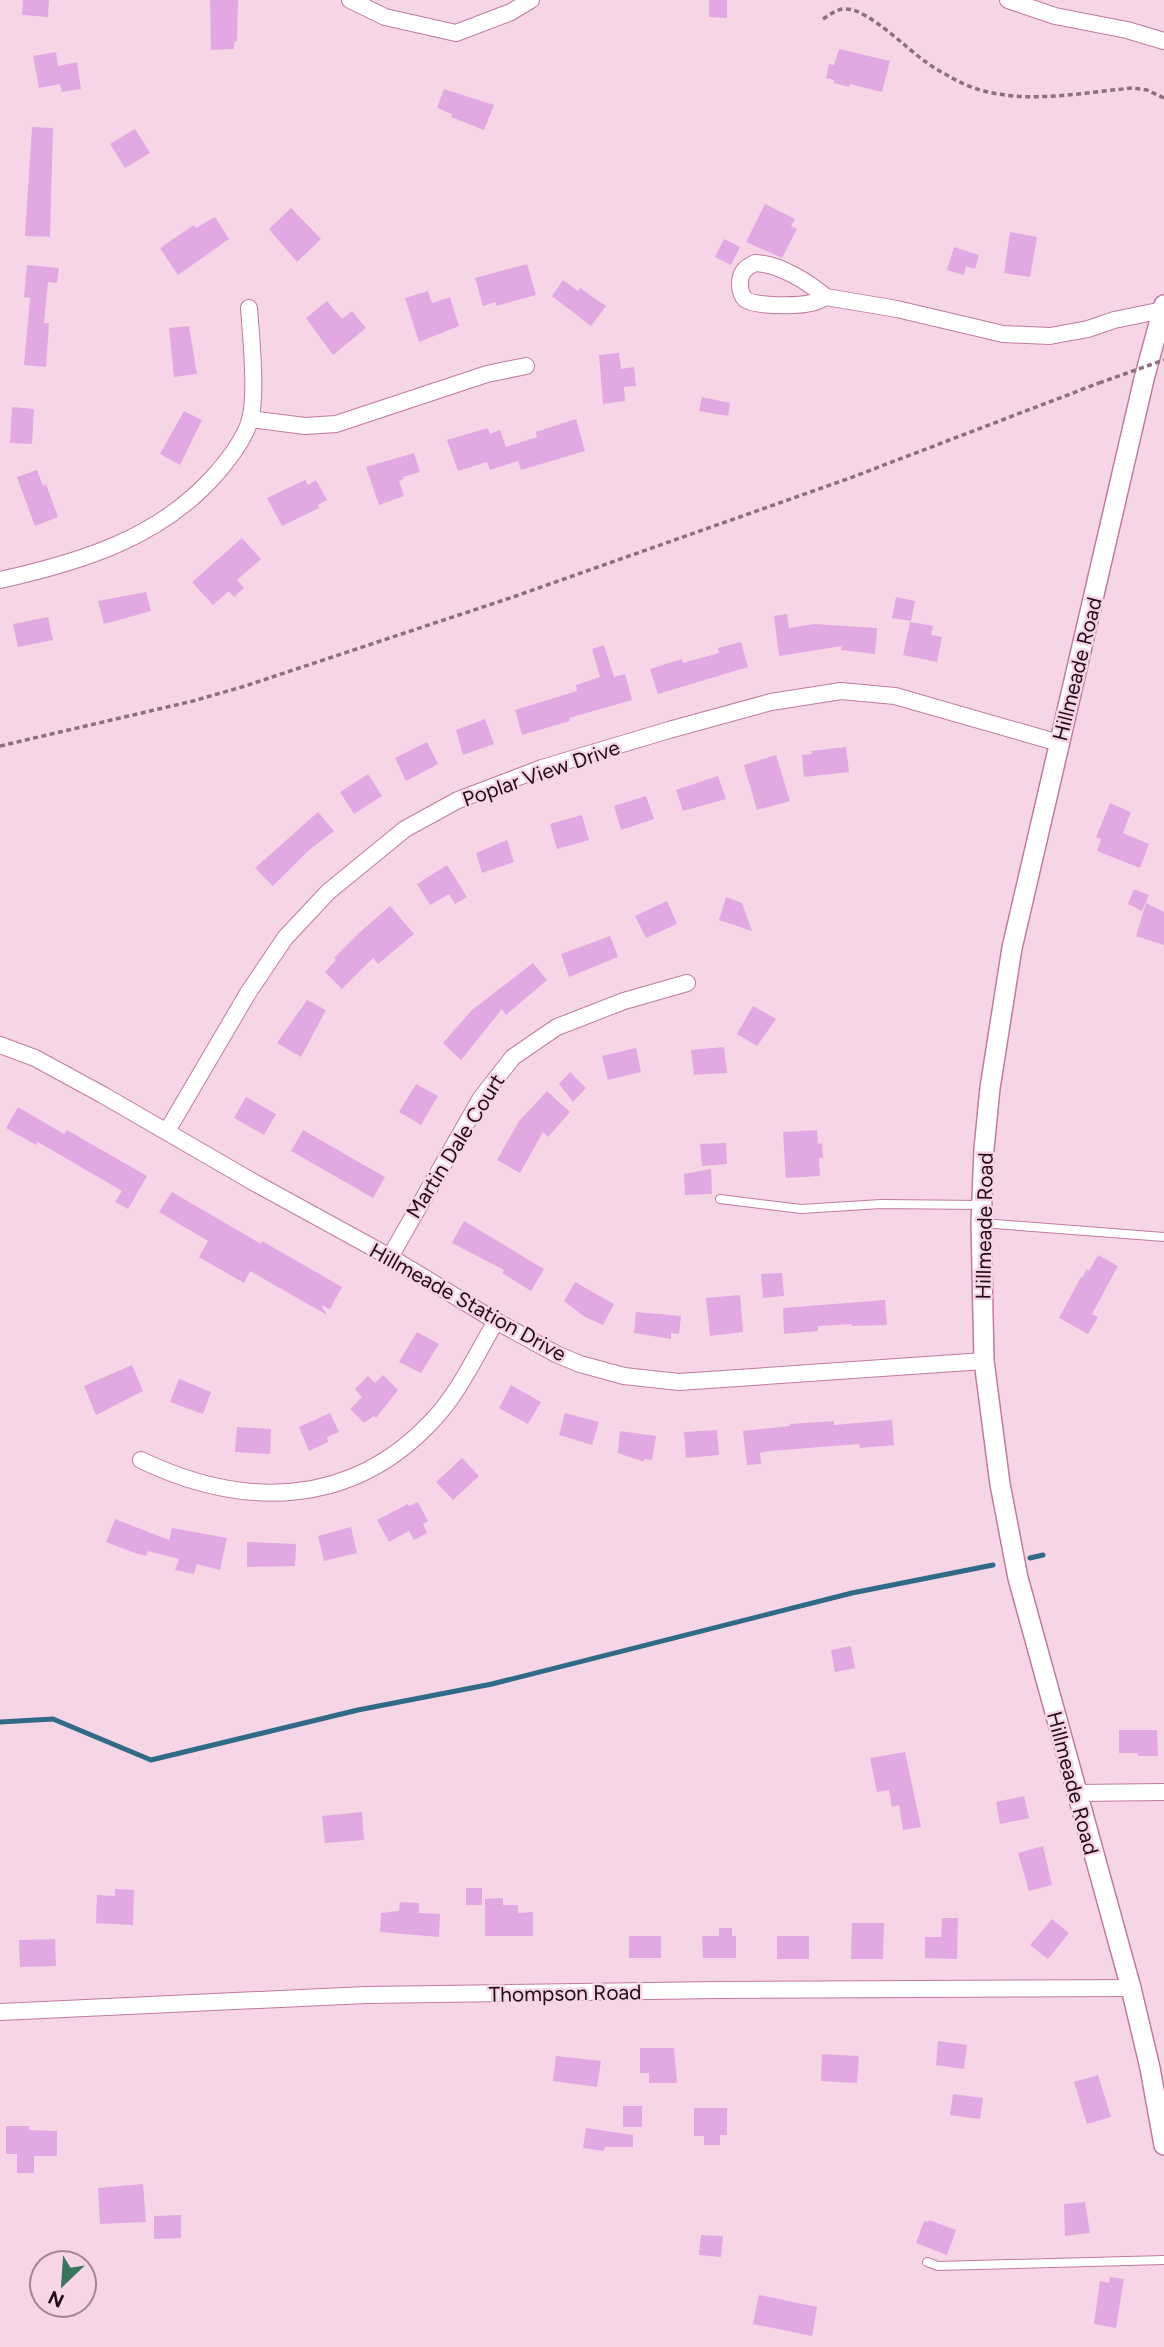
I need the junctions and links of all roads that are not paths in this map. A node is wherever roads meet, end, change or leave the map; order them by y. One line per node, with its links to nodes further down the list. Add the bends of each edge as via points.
1 (350, 0): 2 (street, via 385,17 456,33)
2 (531, 0)
3 (1008, 0): 4 (street, via 1055,16)
4 (1164, 41)
5 (826, 297): 5 (street, via 810,304 756,304 745,299 740,279 745,268 764,263 809,283); 7 (street, via 1003,334 1050,336)
6 (249, 307): 10 (street)
7 (1163, 308): 9 (street, Hillmeade Road)
8 (526, 366): 10 (street, via 487,374 336,424 305,426)
9 (1154, 381): 12 (street, Hillmeade Road)
10 (250, 419): 11 (street, via 238,447 205,487 171,516 100,552)
11 (0, 580)
12 (1059, 743): 15 (street, Poplar View Drive, via 895,696 841,691 771,702 669,730 542,768 458,800 405,829 328,892 285,938); 17 (street, Hillmeade Road, via 1000,1016 984,1149)
13 (687, 984): 19 (street, Martin Dale Court, via 624,1001 557,1027 513,1058 481,1098)
14 (0, 1045): 15 (street, Hillmeade Station Drive, via 35,1058)
15 (167, 1131): 19 (street, Hillmeade Station Drive)
16 (720, 1199): 17 (lane, via 801,1209 881,1204)
17 (982, 1214): 18 (lane); 21 (street, Hillmeade Road)
18 (1164, 1237)
19 (390, 1257): 20 (street, Hillmeade Station Drive)
20 (496, 1321): 21 (street, Hillmeade Station Drive, via 580,1364 679,1382); 22 (street, via 432,1422 392,1456 366,1470 300,1492 258,1494 198,1483)
21 (984, 1361): 24 (street, Hillmeade Road, via 1018,1578)
22 (141, 1460)
23 (1164, 1791): 24 (street)
24 (1076, 1793): 25 (street, Hillmeade Road)
25 (1131, 1989): 26 (street, Thompson Road, via 366,1995); 27 (street, Hillmeade Road)
26 (0, 2012)
27 (1164, 2145)
28 (1164, 2260): 29 (lane, via 938,2266)
29 (927, 2262)

